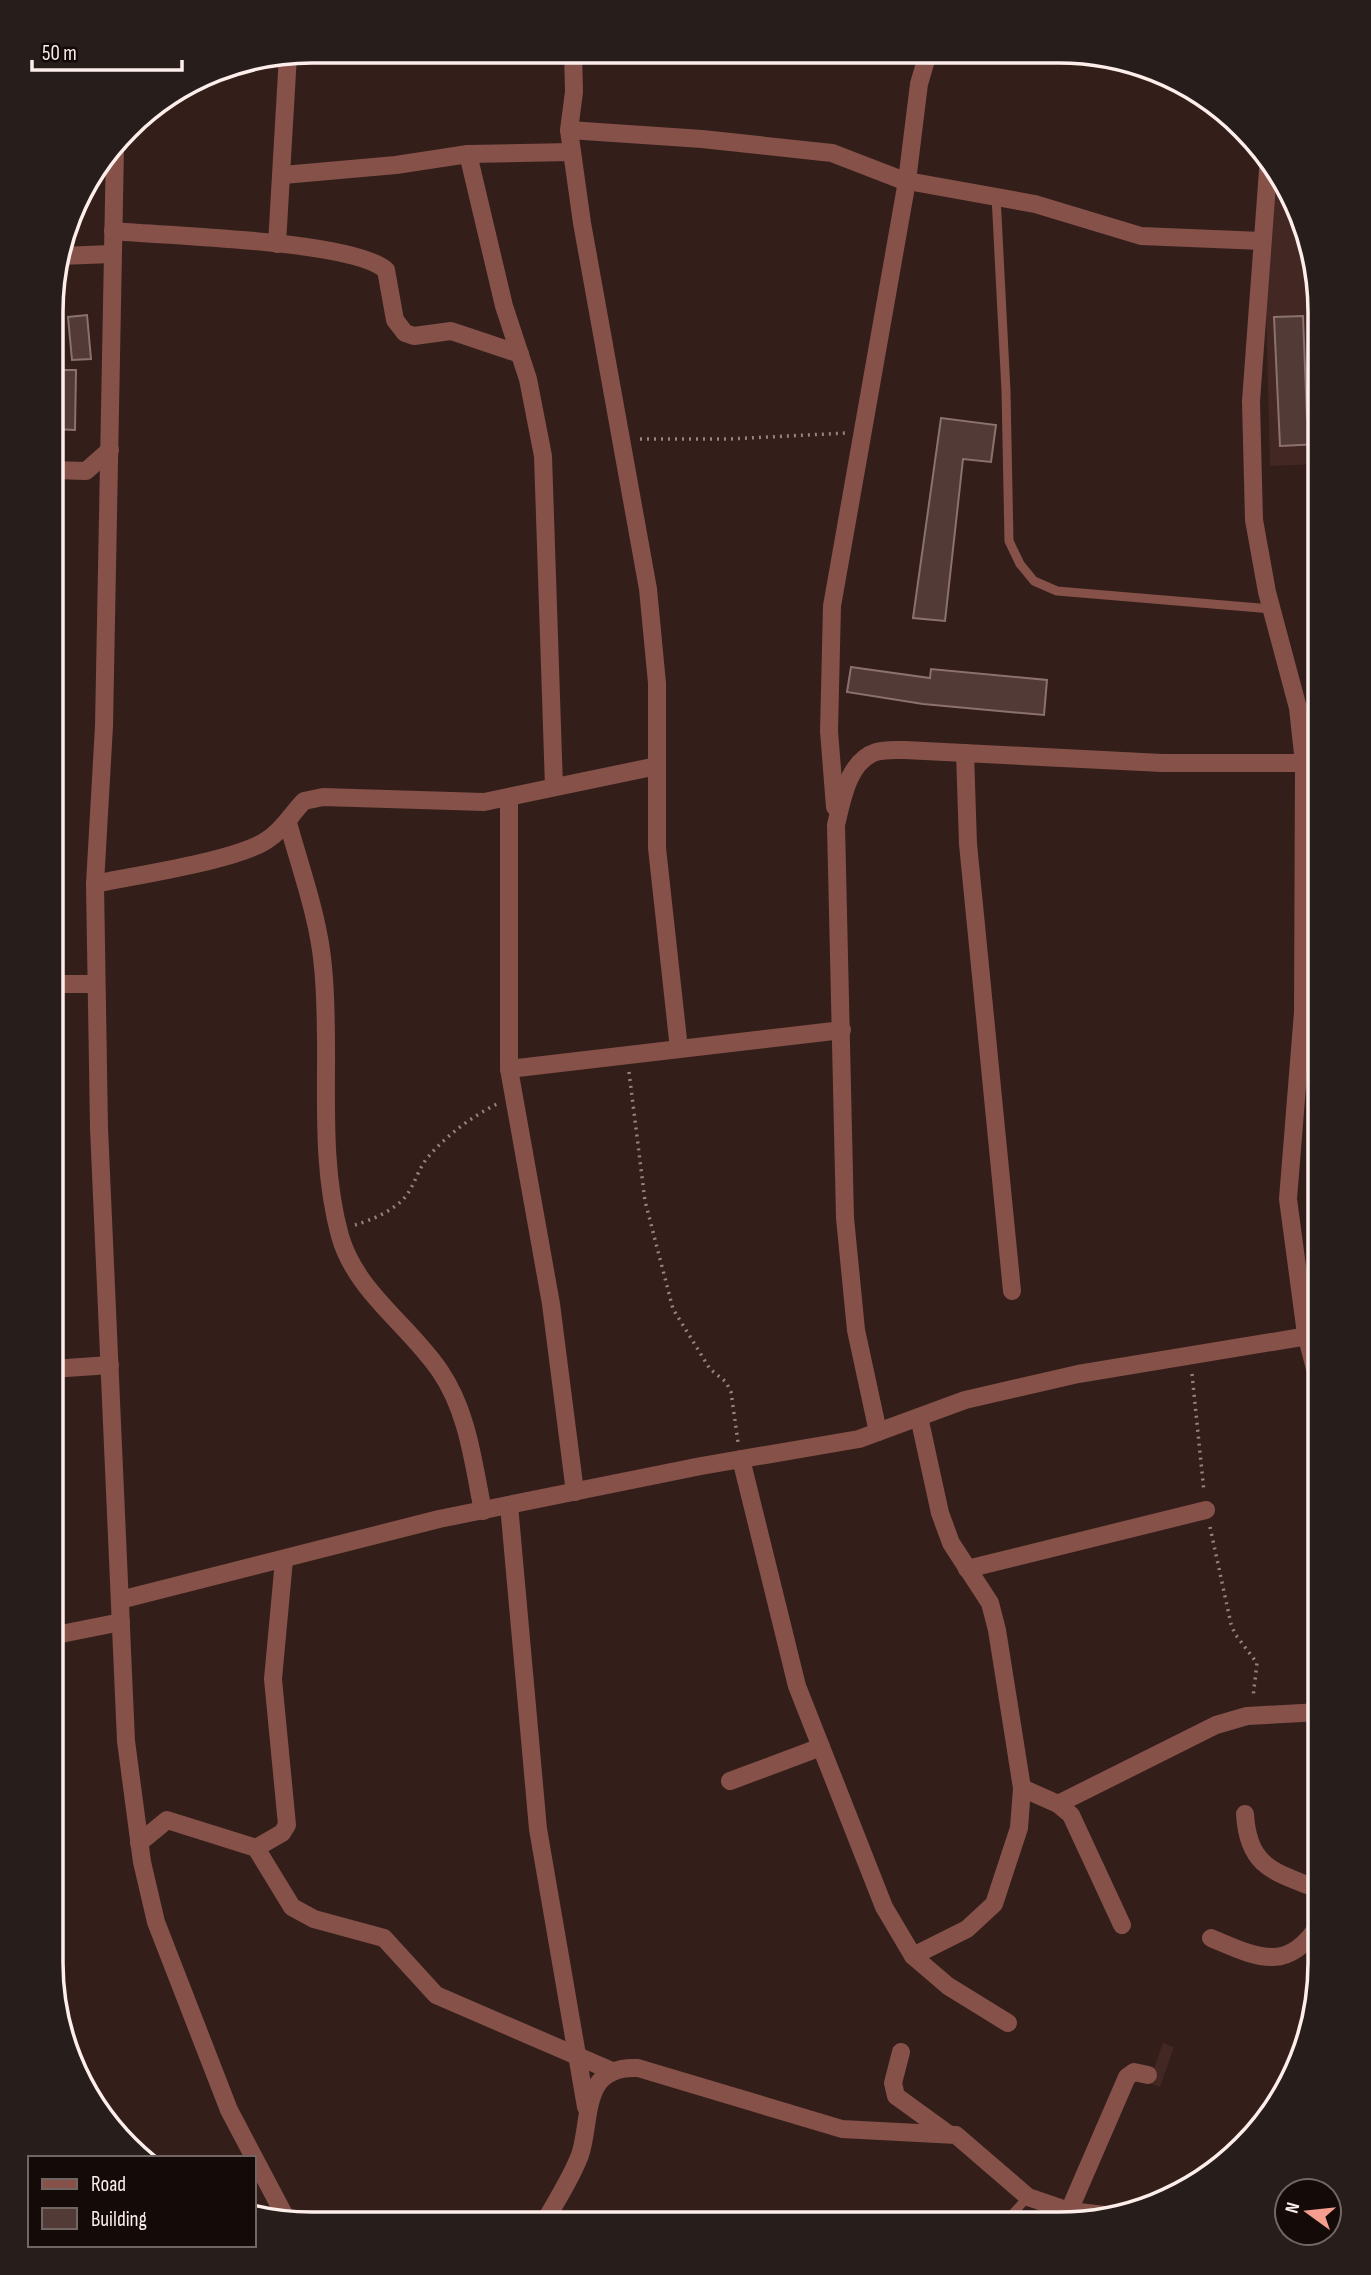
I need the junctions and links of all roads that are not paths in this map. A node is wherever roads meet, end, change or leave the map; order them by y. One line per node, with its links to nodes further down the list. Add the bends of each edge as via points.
1 (925, 63): 10 (street)
2 (288, 64): 8 (street)
3 (573, 64): 4 (street)
4 (569, 130): 5 (street); 10 (street, via 832,153)
5 (572, 152): 6 (street); 23 (street, via 648,589 657,683)
6 (468, 154): 8 (street); 17 (street)
7 (116, 158): 12 (street)
8 (283, 175): 14 (street)
9 (1267, 176): 13 (street)
10 (907, 181): 11 (street); 28 (street, via 832,606 829,731)
11 (996, 196): 13 (street, via 1141,236); 20 (lane, via 1009,541 1020,564 1034,581 1057,591)
12 (113, 232): 14 (street); 15 (street)
13 (1262, 241): 20 (street, via 1251,401 1254,520)
14 (277, 244): 17 (street, via 378,262 386,270 395,320 405,333 451,331)
15 (112, 254): 16 (street); 18 (street)
16 (69, 256)
17 (520, 354): 24 (street, via 543,456)
18 (110, 450): 19 (street, via 86,471); 29 (street, via 104,726)
19 (63, 470)
20 (1272, 609): 22 (street, via 1298,708)
21 (965, 753): 22 (street, via 1162,763); 28 (street, via 874,752 847,783); 36 (street, via 968,844)
22 (1304, 763): 25 (street)
23 (657, 766): 24 (street); 34 (street, via 657,848)
24 (554, 787): 26 (street)
25 (1308, 790)
26 (509, 796): 27 (street, via 484,802 323,797 304,801); 35 (street)
27 (288, 823): 29 (street, via 265,841 234,853); 47 (street, via 323,965 328,1154 339,1229 369,1291 422,1346 454,1394 467,1431)
28 (836, 825): 32 (street)
29 (95, 884): 31 (street)
30 (63, 984): 31 (street)
31 (96, 984): 39 (street)
32 (842, 1030): 34 (street); 42 (street, via 846,1230 856,1331)
33 (1308, 1038): 37 (street, via 1288,1199)
34 (679, 1049): 35 (street)
35 (509, 1069): 44 (street, via 551,1304)
36 (1012, 1292)
37 (1308, 1307)
38 (1308, 1335): 41 (street, via 1078,1374 965,1400)
39 (110, 1365): 40 (street); 50 (street)
40 (63, 1368)
41 (919, 1417): 42 (street); 49 (street, via 940,1513)
42 (878, 1432): 43 (street)
43 (741, 1459): 44 (street); 54 (street, via 797,1686)
44 (575, 1492): 45 (street)
45 (509, 1505): 47 (street); 68 (street, via 538,1829)
46 (1206, 1510): 49 (street)
47 (483, 1511): 48 (street)
48 (284, 1560): 50 (street); 60 (street, via 273,1679 287,1825)
49 (967, 1569): 56 (street, via 990,1603 998,1630)
50 (120, 1600): 51 (street)
51 (121, 1622): 52 (street); 59 (street, via 126,1741)
52 (63, 1634)
53 (1308, 1713): 57 (street, via 1247,1716 1201,1732)
54 (821, 1747): 55 (street); 65 (street, via 884,1907)
55 (730, 1780)
56 (1022, 1788): 57 (street); 65 (street, via 1019,1828 994,1904 967,1928)
57 (1058, 1804): 62 (street, via 1076,1824)
58 (1245, 1814): 61 (street, via 1246,1837 1255,1857 1264,1866)
59 (139, 1843): 60 (street, via 167,1819); 73 (street, via 156,1922 229,2110)
60 (256, 1848): 68 (street, via 301,1913 384,1938 436,1995)
61 (1308, 1885)
62 (1122, 1924)
63 (1211, 1938): 64 (street, via 1265,1958 1282,1958 1300,1949)
64 (1308, 1939)
65 (913, 1956): 66 (street, via 948,1986)
66 (1008, 2023)
67 (901, 2052): 72 (street, via 893,2083 896,2096)
68 (576, 2054): 69 (street); 71 (street)
69 (612, 2071): 71 (street); 72 (street, via 638,2068 842,2129)
70 (1148, 2075): 77 (street, via 1127,2077)
71 (586, 2107): 78 (street, via 580,2154)
72 (947, 2133): 75 (street, via 963,2140)
73 (253, 2156)
74 (256, 2161): 76 (street)
75 (1028, 2197): 77 (street); 79 (lane)
76 (282, 2210)
77 (1069, 2211)
78 (550, 2212)
79 (1014, 2212)

